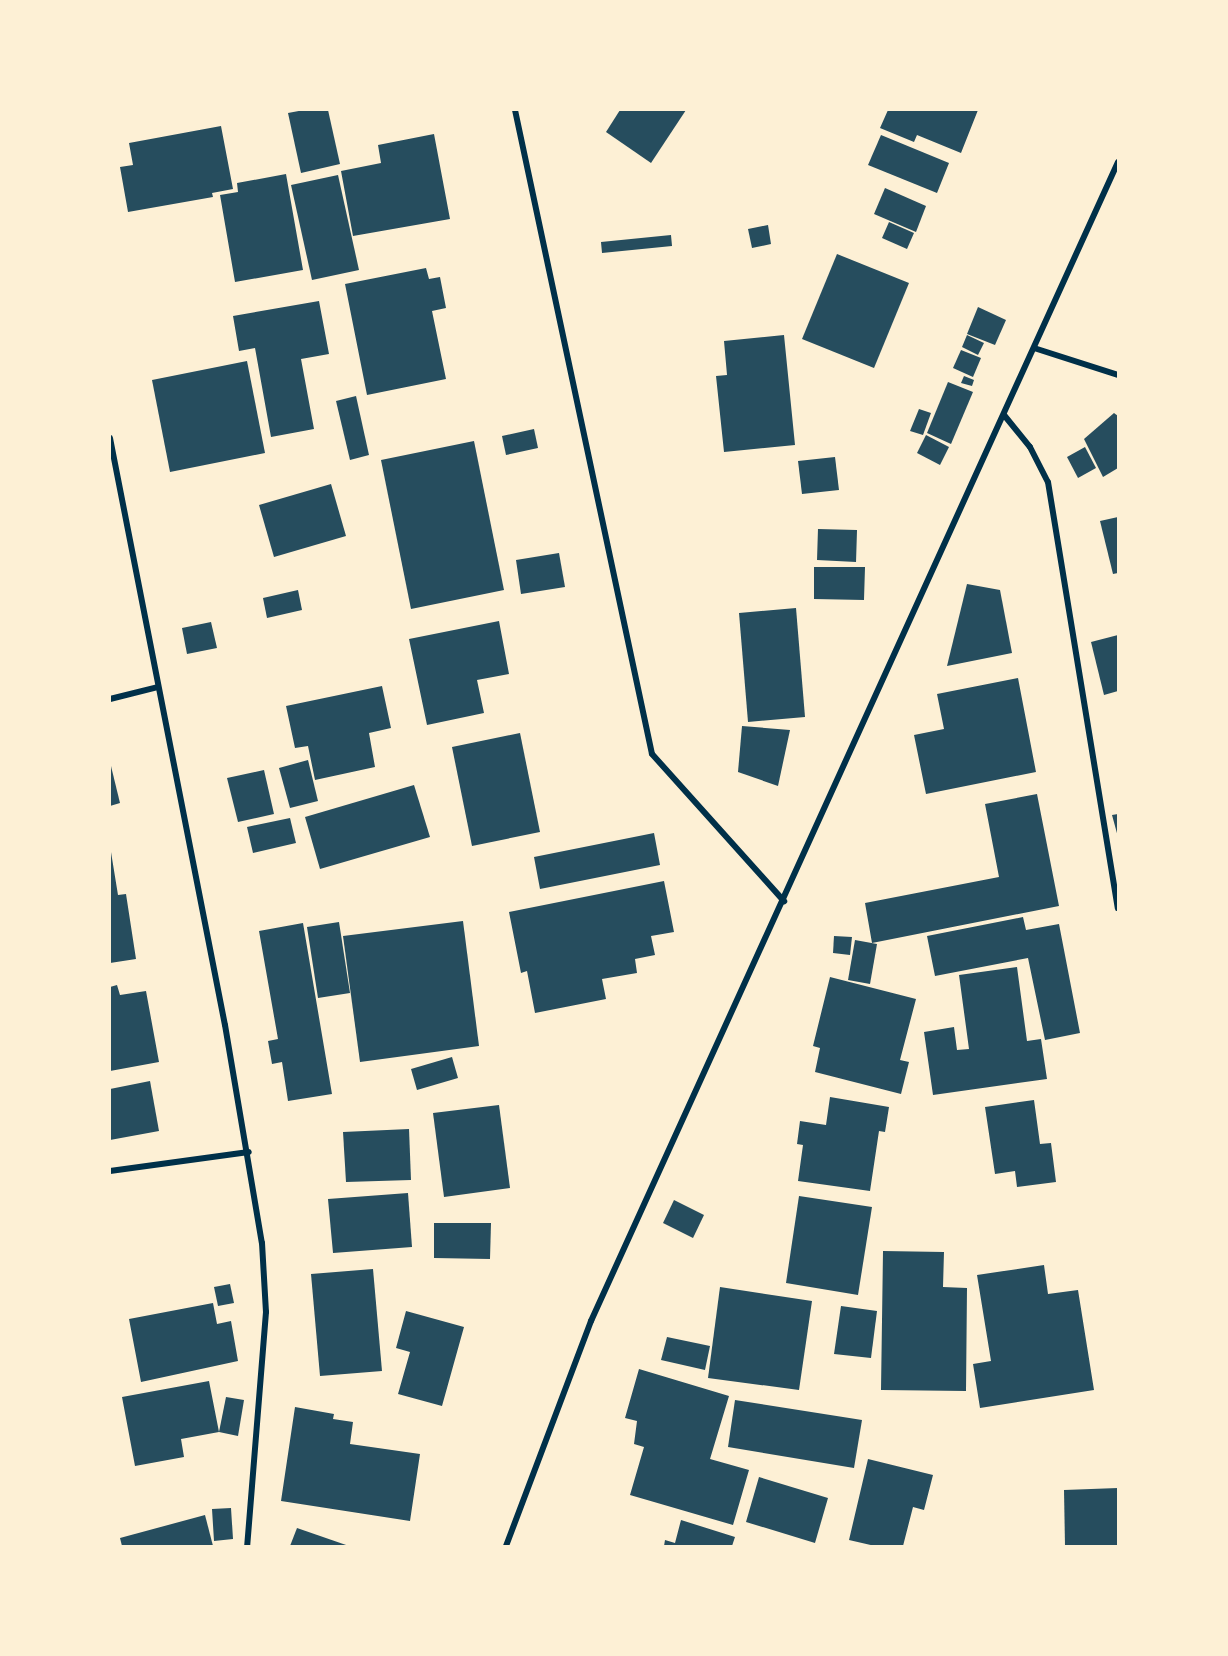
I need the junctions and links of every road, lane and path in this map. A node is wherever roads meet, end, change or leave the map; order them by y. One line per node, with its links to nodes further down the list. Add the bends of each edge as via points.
1 (515, 110): 9 (street, via 652,754)
2 (1119, 162): 3 (street)
3 (1034, 348): 4 (street); 5 (street)
4 (1119, 375)
5 (1004, 415): 9 (street); 10 (street, via 1030,447 1048,482)
6 (110, 438): 7 (street)
7 (158, 687): 8 (street); 11 (street)
8 (110, 699)
9 (784, 901): 14 (street, via 591,1321)
10 (1119, 908)
11 (249, 1152): 12 (street); 13 (street, via 262,1243 266,1312)
12 (110, 1171)
13 (246, 1546)
14 (506, 1546)

